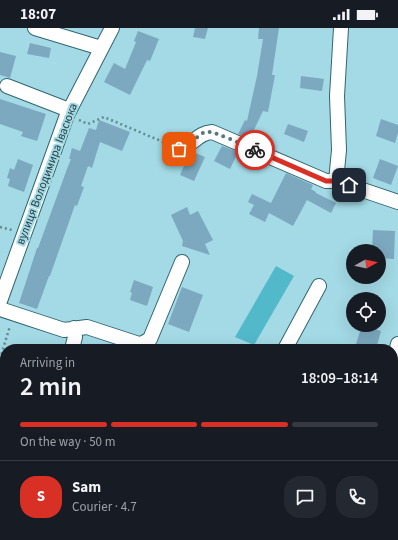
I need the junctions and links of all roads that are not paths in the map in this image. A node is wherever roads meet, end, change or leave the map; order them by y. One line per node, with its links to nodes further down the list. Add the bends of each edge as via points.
1 (35, 28): 4 (street)
2 (112, 28): 4 (street, вулиця Володимира Івасюка)
3 (341, 28): 8 (street)
4 (101, 48): 6 (street, вулиця Володимира Івасюка)
5 (7, 86): 6 (street)
6 (68, 112): 12 (street, вулиця Володимира Івасюка)
7 (179, 149): 8 (street, via 186,147 204,132 212,132 326,181)
8 (336, 181): 9 (street)
9 (398, 202)
10 (182, 262): 14 (street, via 147,341 139,344 87,326)
11 (319, 286): 16 (street)
12 (0, 301)
13 (0, 309): 14 (street, via 64,330)
14 (74, 328): 15 (street)
15 (73, 344)
16 (288, 344)

